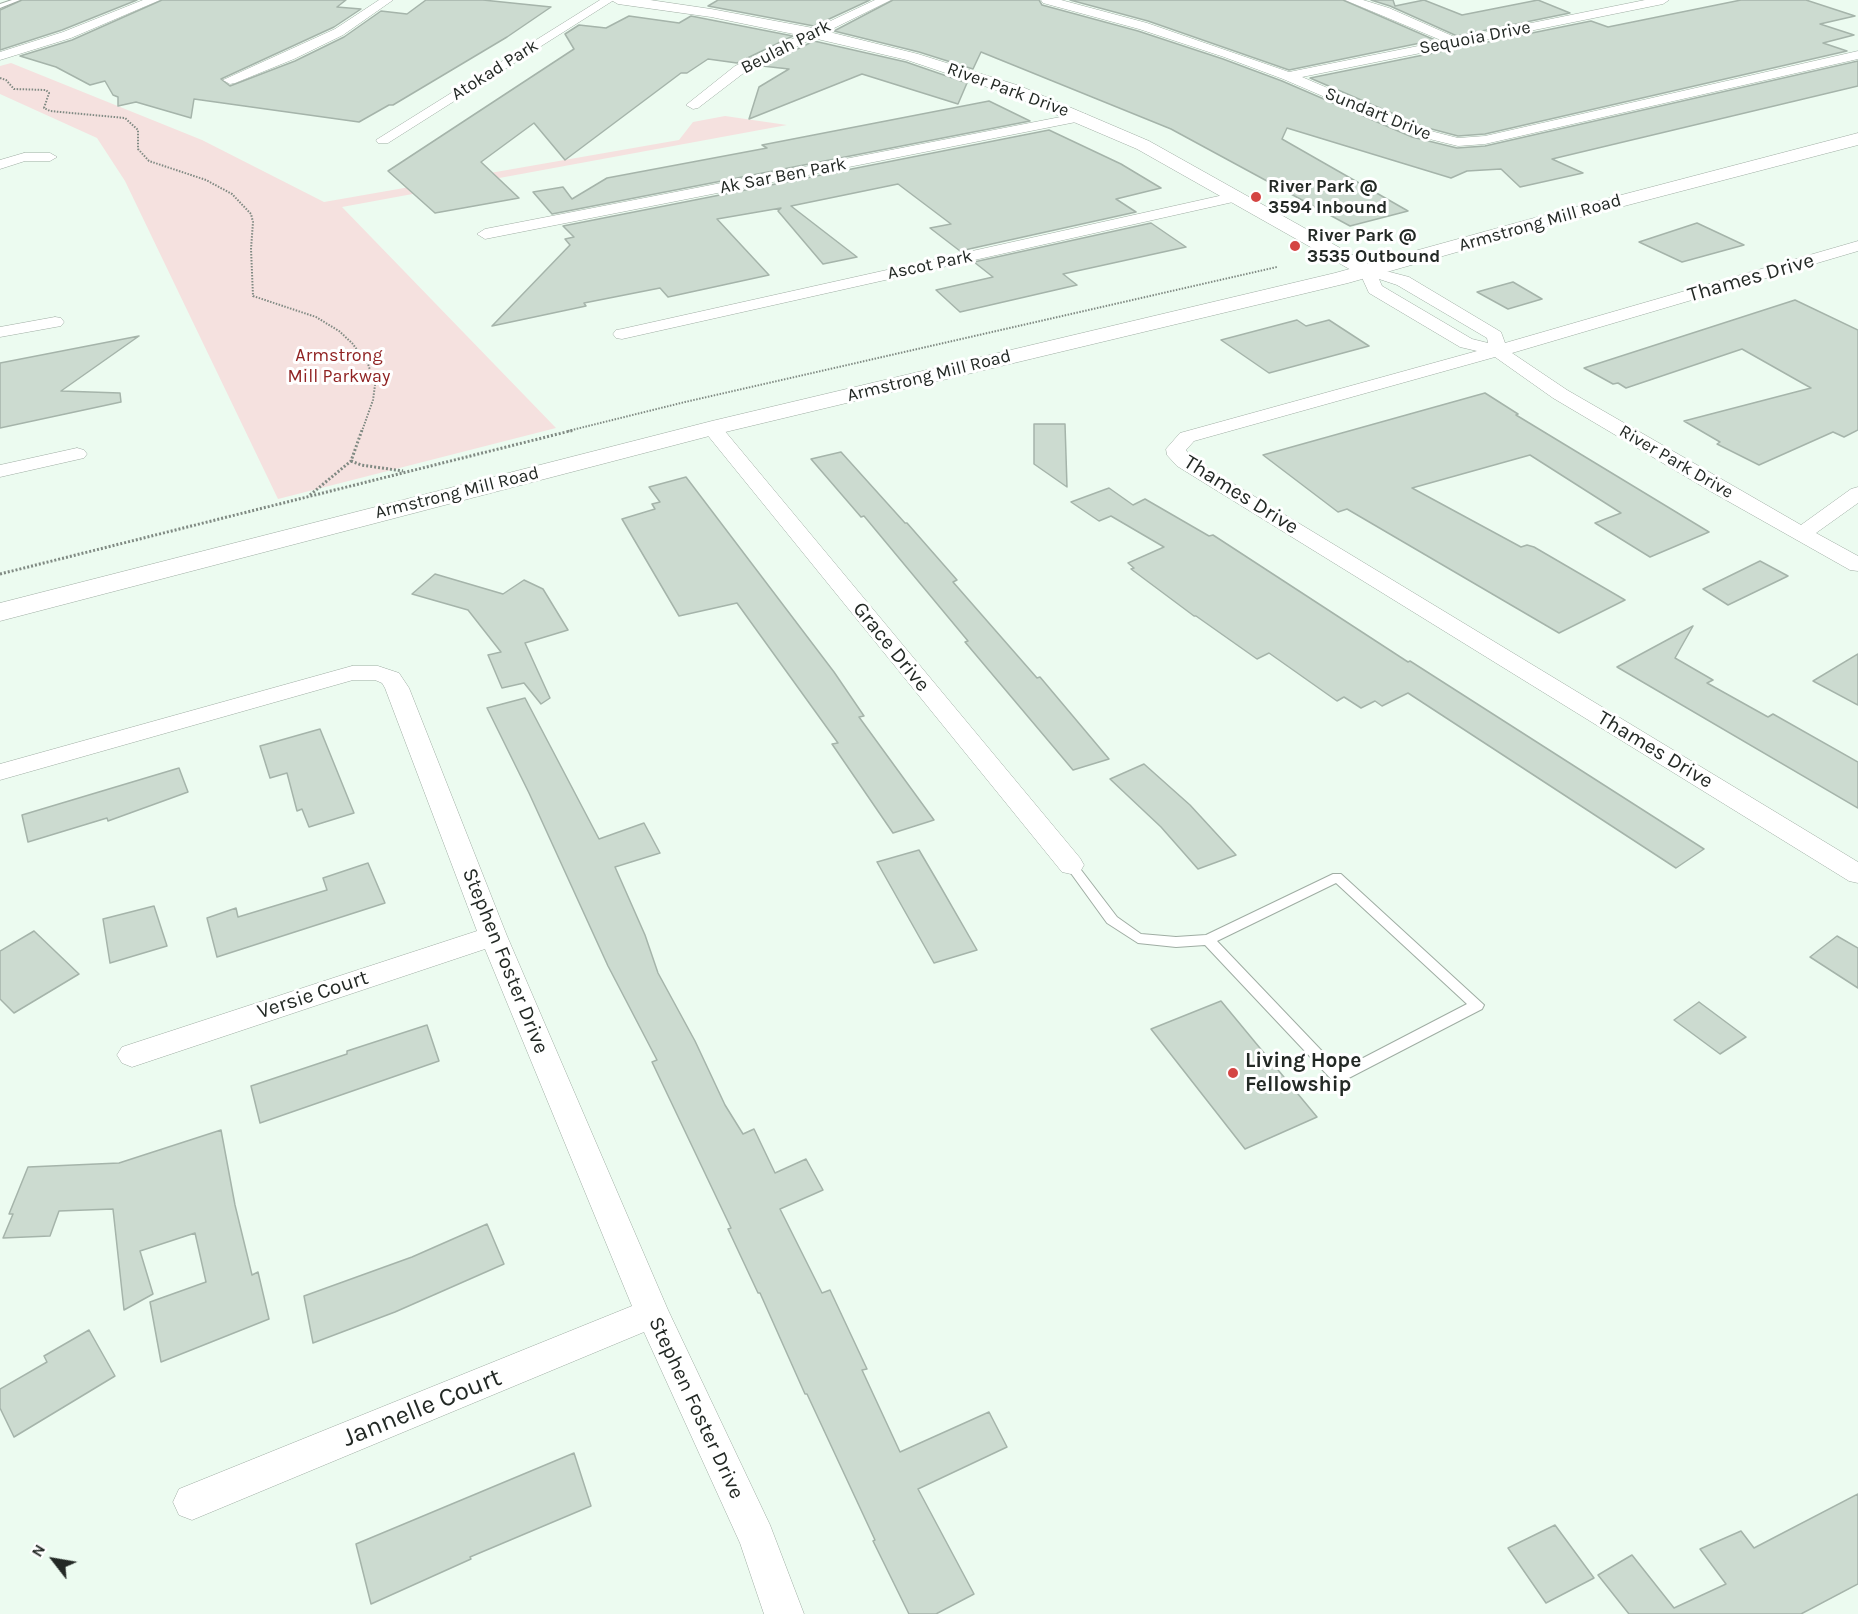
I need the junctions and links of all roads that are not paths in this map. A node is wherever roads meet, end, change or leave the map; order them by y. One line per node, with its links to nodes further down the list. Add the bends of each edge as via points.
1 (16, 0): 11 (lane)
2 (154, 0): 16 (street, via 96,25)
3 (387, 0): 18 (street, via 339,32)
4 (608, 0): 22 (street, Atokad Park)
5 (618, 0): 13 (street, River Park Drive)
6 (885, 0): 13 (street, Beulah Park)
7 (1047, 0): 17 (street, Sundart Drive, via 1184,39)
8 (1351, 0): 14 (street)
9 (1590, 0): 12 (street)
10 (1663, 0): 12 (street, Sequoia Drive)
11 (0, 6)
12 (1616, 9): 14 (street, Sequoia Drive)
13 (813, 33): 19 (street, Beulah Park, via 740,69); 20 (street, River Park Drive, via 952,69)
14 (1456, 42): 17 (street, Sequoia Drive)
15 (1858, 55): 17 (street, Sundart Drive, via 1470,142 1418,132)
16 (0, 56)
17 (1288, 76)
18 (230, 80)
19 (693, 105)
20 (1081, 117): 25 (street, River Park Drive, via 1143,145); 26 (street, Ak Sar Ben Park)
21 (1858, 139): 28 (main road, Armstrong Mill Road)
22 (383, 140)
23 (50, 157): 24 (street, via 24,157)
24 (0, 165)
25 (1237, 197): 28 (street, River Park Drive); 31 (street, Ascot Park)
26 (485, 234)
27 (1858, 246): 32 (street, Thames Drive)
28 (1367, 271): 32 (street, River Park Drive, via 1375,289 1466,343); 33 (main road, Armstrong Mill Road)
29 (55, 322): 30 (street)
30 (0, 332)
31 (622, 334)
32 (1498, 351): 37 (street, River Park Drive, via 1560,394); 42 (street, Thames Drive, via 1187,437 1176,448 1177,455)
33 (712, 428): 39 (main road, Armstrong Mill Road); 41 (street, Grace Drive)
34 (76, 454): 35 (street)
35 (0, 471)
36 (1858, 493): 37 (street)
37 (1802, 534): 38 (street, River Park Drive)
38 (1858, 565)
39 (0, 612)
40 (0, 772): 43 (street, Stephen Foster Drive, via 352,673 378,673 391,678 397,688)
41 (1071, 865): 44 (lane, via 1112,920 1138,938)
42 (1858, 874)
43 (493, 936): 45 (street, Versie Court); 46 (street, Stephen Foster Drive)
44 (1208, 940): 44 (lane, via 1337,877 1476,1005 1338,1077)
45 (132, 1054)
46 (652, 1313): 47 (street, Jannelle Court); 48 (street, Stephen Foster Drive, via 757,1538)
47 (192, 1502)
48 (783, 1614)

